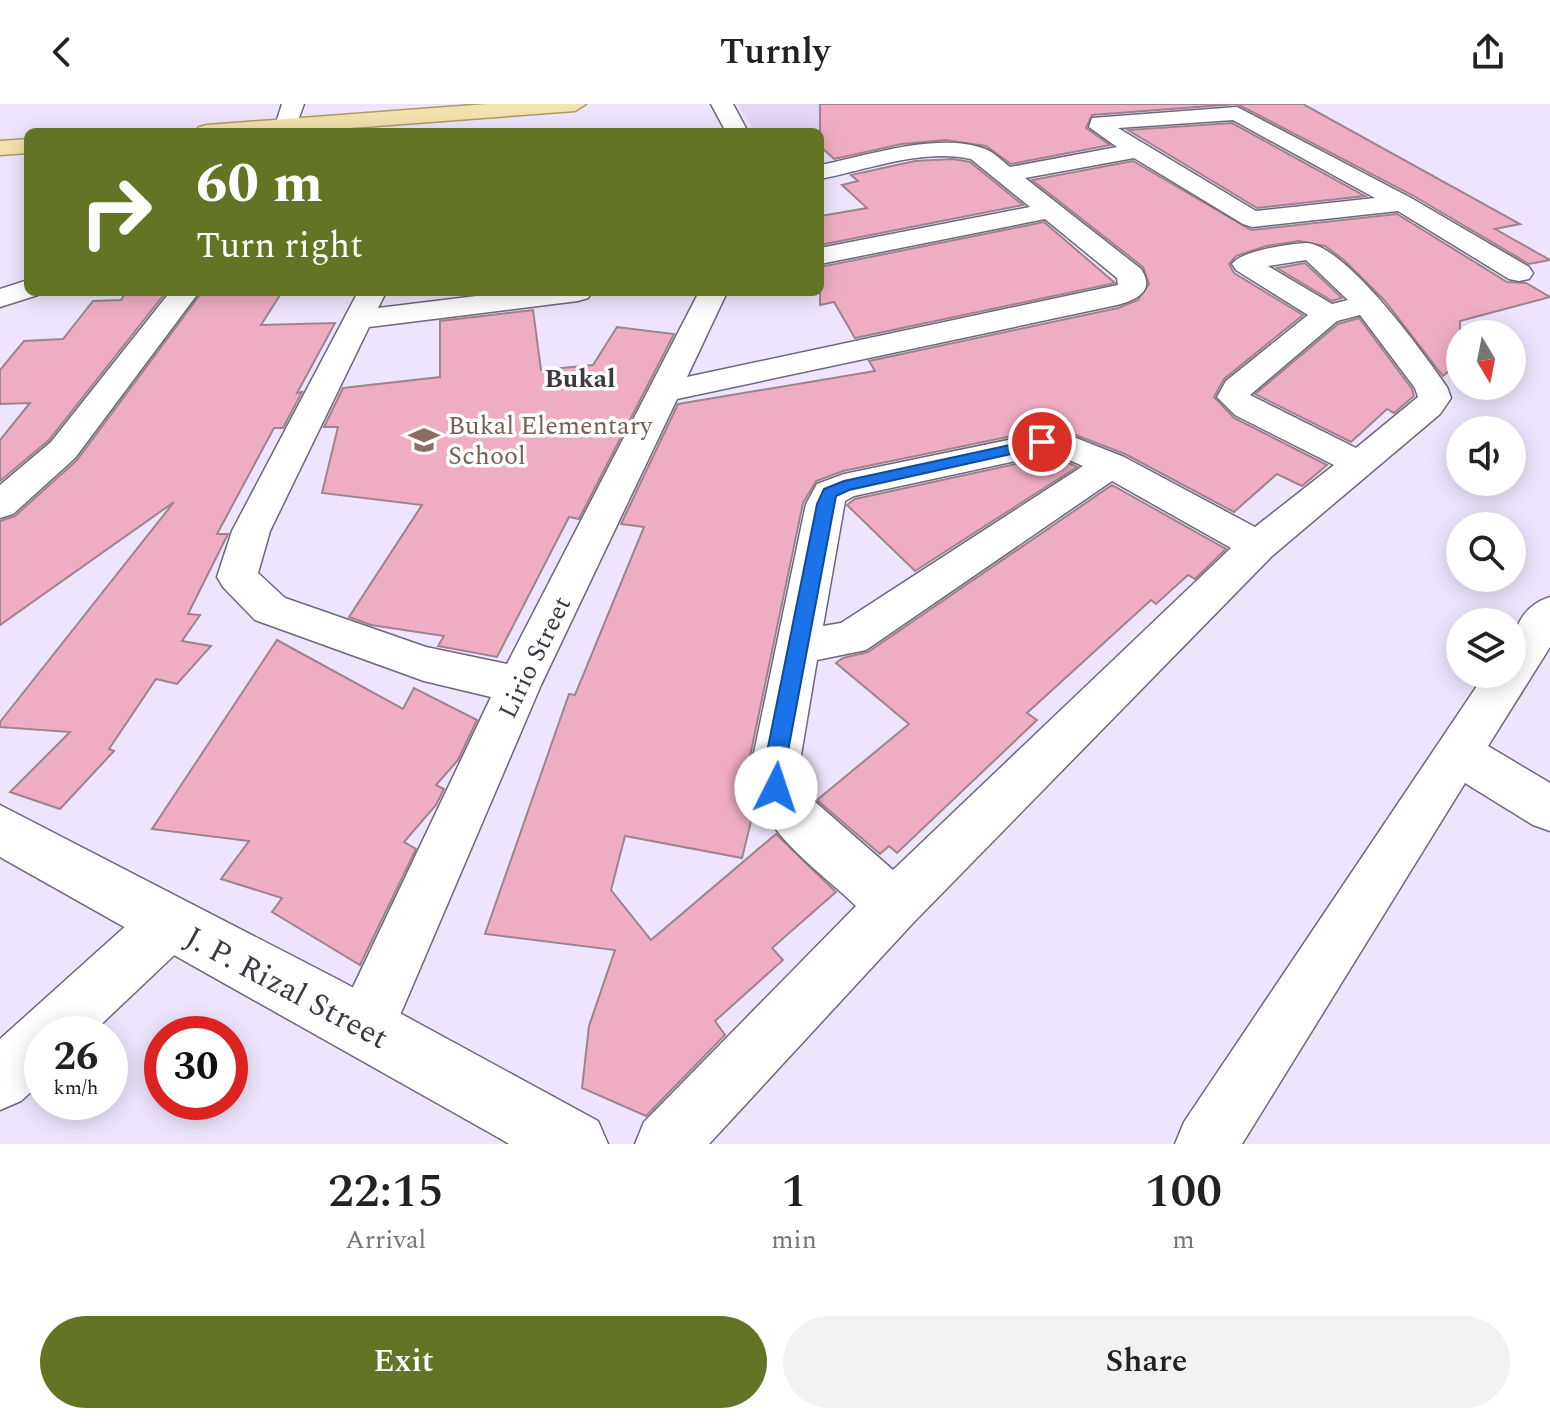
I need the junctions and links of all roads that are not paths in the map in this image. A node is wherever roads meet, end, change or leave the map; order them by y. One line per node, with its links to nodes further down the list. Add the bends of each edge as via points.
1 (575, 104): 3 (main road)
2 (722, 104): 5 (street)
3 (290, 115): 4 (main road)
4 (227, 128)
5 (735, 128)
6 (24, 146): 7 (main road)
7 (0, 148)
8 (1138, 150): 10 (street); 11 (street, via 1252,219); 11 (street, via 1100,123 1237,113)
9 (824, 171): 10 (street, via 967,149)
10 (1004, 175): 12 (street)
11 (1402, 203): 14 (street)
12 (1047, 211): 13 (street); 23 (street, via 1131,275 1132,289)
13 (824, 255)
14 (1519, 273)
15 (24, 290): 19 (street)
16 (182, 296): 27 (street, via 63,450)
17 (517, 296): 21 (street)
18 (711, 296): 23 (street, Lirio Street)
19 (0, 298)
20 (1367, 305): 22 (street); 22 (street, via 1314,252 1246,264); 24 (street, via 1435,398)
21 (364, 306): 33 (street, via 251,531 237,577 270,609 424,664)
22 (1327, 314): 24 (street, via 1237,388 1233,397)
23 (664, 392): 33 (street, Lirio Street)
24 (1358, 463): 29 (street)
25 (0, 465): 27 (street)
26 (1111, 465): 29 (street); 31 (street, via 851,638); 31 (street, via 1069,445 1042,442 830,493)
27 (33, 479): 28 (street)
28 (0, 505)
29 (1258, 546): 38 (street)
30 (1550, 613): 32 (street)
31 (798, 646): 38 (street, via 775,767 776,788 788,809)
32 (1526, 648)
33 (519, 685): 41 (street, Lirio Street)
34 (1499, 688): 35 (street)
35 (1456, 752): 36 (street); 46 (street)
36 (1550, 809)
37 (0, 829): 39 (main road, J. P. Rizal Street)
38 (894, 905): 45 (street)
39 (168, 924): 40 (street); 41 (main road, J. P. Rizal Street)
40 (68, 1016)
41 (365, 1027): 44 (main road, J. P. Rizal Street)
42 (24, 1058): 43 (street)
43 (0, 1080)
44 (575, 1144)
45 (666, 1144)
46 (1206, 1144)

